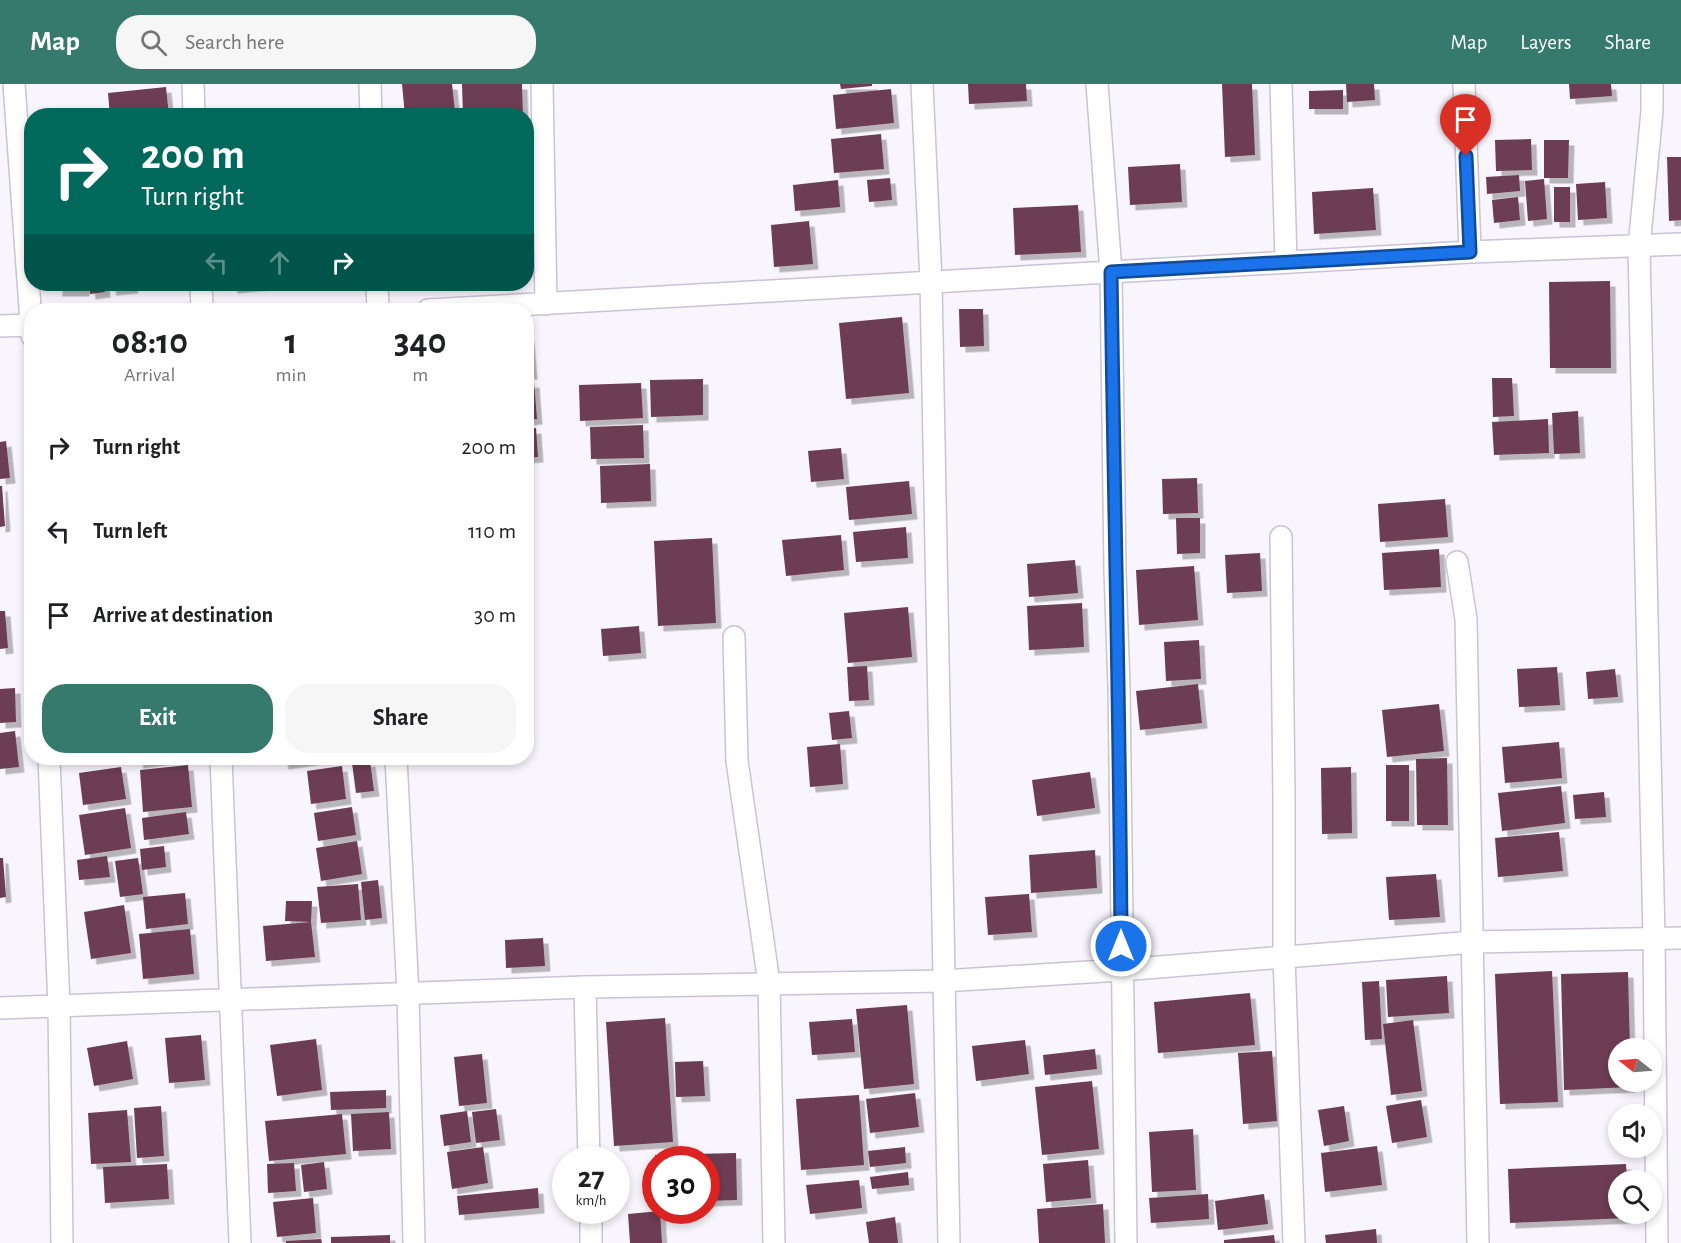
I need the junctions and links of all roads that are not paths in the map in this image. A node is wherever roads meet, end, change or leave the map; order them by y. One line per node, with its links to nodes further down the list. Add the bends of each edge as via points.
1 (14, 84): 12 (street)
2 (193, 84): 10 (street)
3 (370, 84): 11 (street)
4 (542, 84): 19 (street)
5 (922, 84): 18 (street)
6 (1097, 84): 17 (street)
7 (1281, 84): 16 (street)
8 (1464, 84): 15 (street)
9 (1652, 84): 14 (street)
10 (194, 108)
11 (371, 108)
12 (24, 226)
13 (1681, 244): 14 (street)
14 (1639, 247): 15 (street); 30 (street)
15 (1470, 252): 16 (street)
16 (1286, 262): 17 (street)
17 (1111, 272): 18 (street); 33 (street)
18 (931, 282): 19 (street); 34 (street)
19 (546, 304): 20 (street)
20 (534, 305)
21 (24, 325): 22 (street)
22 (0, 326)
23 (1281, 537): 32 (street)
24 (1457, 562): 31 (street, via 1467,620)
25 (734, 637): 35 (street, via 737,761)
26 (49, 765): 39 (street)
27 (221, 765): 38 (street)
28 (396, 765): 37 (street)
29 (1681, 938): 30 (street)
30 (1654, 939): 31 (street); 52 (street)
31 (1474, 942): 32 (street); 51 (street)
32 (1284, 956): 33 (street); 50 (street)
33 (1121, 970): 34 (street); 49 (street)
34 (943, 981): 35 (street); 48 (street)
35 (769, 983): 36 (street); 47 (street)
36 (585, 987): 37 (street); 41 (street)
37 (408, 994): 38 (street); 45 (street)
38 (231, 1000): 39 (street); 44 (street)
39 (59, 1006): 40 (street); 43 (street)
40 (0, 1008)
41 (589, 1146)
42 (591, 1224): 46 (street)
43 (62, 1243)
44 (240, 1243)
45 (414, 1243)
46 (591, 1243)
47 (774, 1243)
48 (949, 1243)
49 (1126, 1243)
50 (1294, 1243)
51 (1478, 1243)
52 (1657, 1243)

